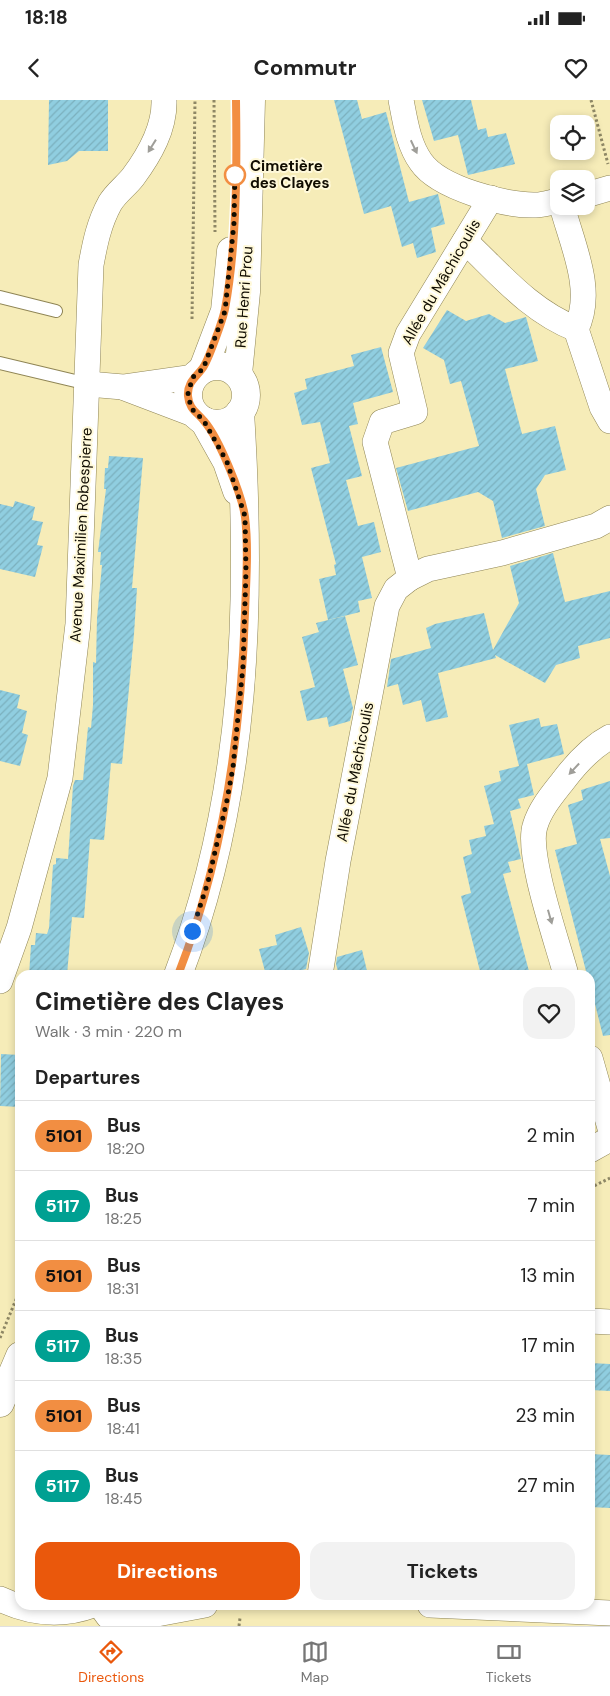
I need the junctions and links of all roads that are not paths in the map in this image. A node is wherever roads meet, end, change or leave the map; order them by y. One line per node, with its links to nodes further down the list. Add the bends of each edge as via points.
1 (164, 100): 17 (street, Avenue Maximilien Robespierre, one-way to 17, via 165,112 157,138 133,177 111,202 97,233 91,265)
2 (236, 100): 15 (street, Rue Henri Prou, via 234,223 225,311)
3 (250, 100): 16 (street, Rue Henri Prou, via 246,292)
4 (401, 100): 7 (street, one-way to 7, via 410,139 421,162 440,178)
5 (610, 188): 6 (street)
6 (595, 192)
7 (491, 198): 8 (street, via 509,203); 10 (street, Allée du Mâchicoulis)
8 (550, 203)
9 (564, 215): 13 (street, via 582,280 581,318)
10 (465, 241): 13 (street, via 534,307 553,320); 24 (street, Allée du Mâchicoulis, via 408,334 401,353 415,412 382,422 374,442)
11 (0, 297): 12 (lane)
12 (56, 310)
13 (576, 329): 21 (street, via 602,407)
14 (0, 363): 17 (lane)
15 (198, 373): 16 (street, via 221,366); 18 (street); 20 (street, via 188,393 191,408)
16 (238, 374): 19 (street, via 246,388)
17 (88, 384): 18 (street); 26 (street, Avenue Maximilien Robespierre, via 78,624 60,778)
18 (123, 387): 20 (street)
19 (240, 412): 20 (street, via 224,423 214,424); 22 (street)
20 (200, 418): 22 (street, via 227,462)
21 (610, 420)
22 (245, 516): 27 (street, via 243,666 233,767 208,882)
23 (610, 518): 24 (street, Allée du Mâchicoulis, via 596,526 502,554 428,569)
24 (410, 578): 28 (street, Allée du Mâchicoulis, via 396,589 387,606 338,861)
25 (610, 737): 29 (street, one-way to 29, via 591,750 566,776 543,807 534,827 533,845 540,884)
26 (9, 924): 30 (street, Avenue Maximilien Robespierre)
27 (180, 970)
28 (321, 970)
29 (565, 970)
30 (0, 981)
31 (595, 1076): 32 (street)
32 (610, 1128)
33 (610, 1139): 34 (street)
34 (595, 1147)
35 (595, 1321): 36 (street)
36 (610, 1322)
37 (15, 1368): 38 (street)
38 (0, 1403)
39 (0, 1599): 40 (street)
40 (15, 1606)
41 (34, 1610): 42 (street, via 50,1613)
42 (79, 1610)
43 (104, 1610): 44 (street, via 119,1621)
44 (178, 1610)
45 (452, 1610): 46 (street)
46 (466, 1613): 47 (street)
47 (610, 1613)

